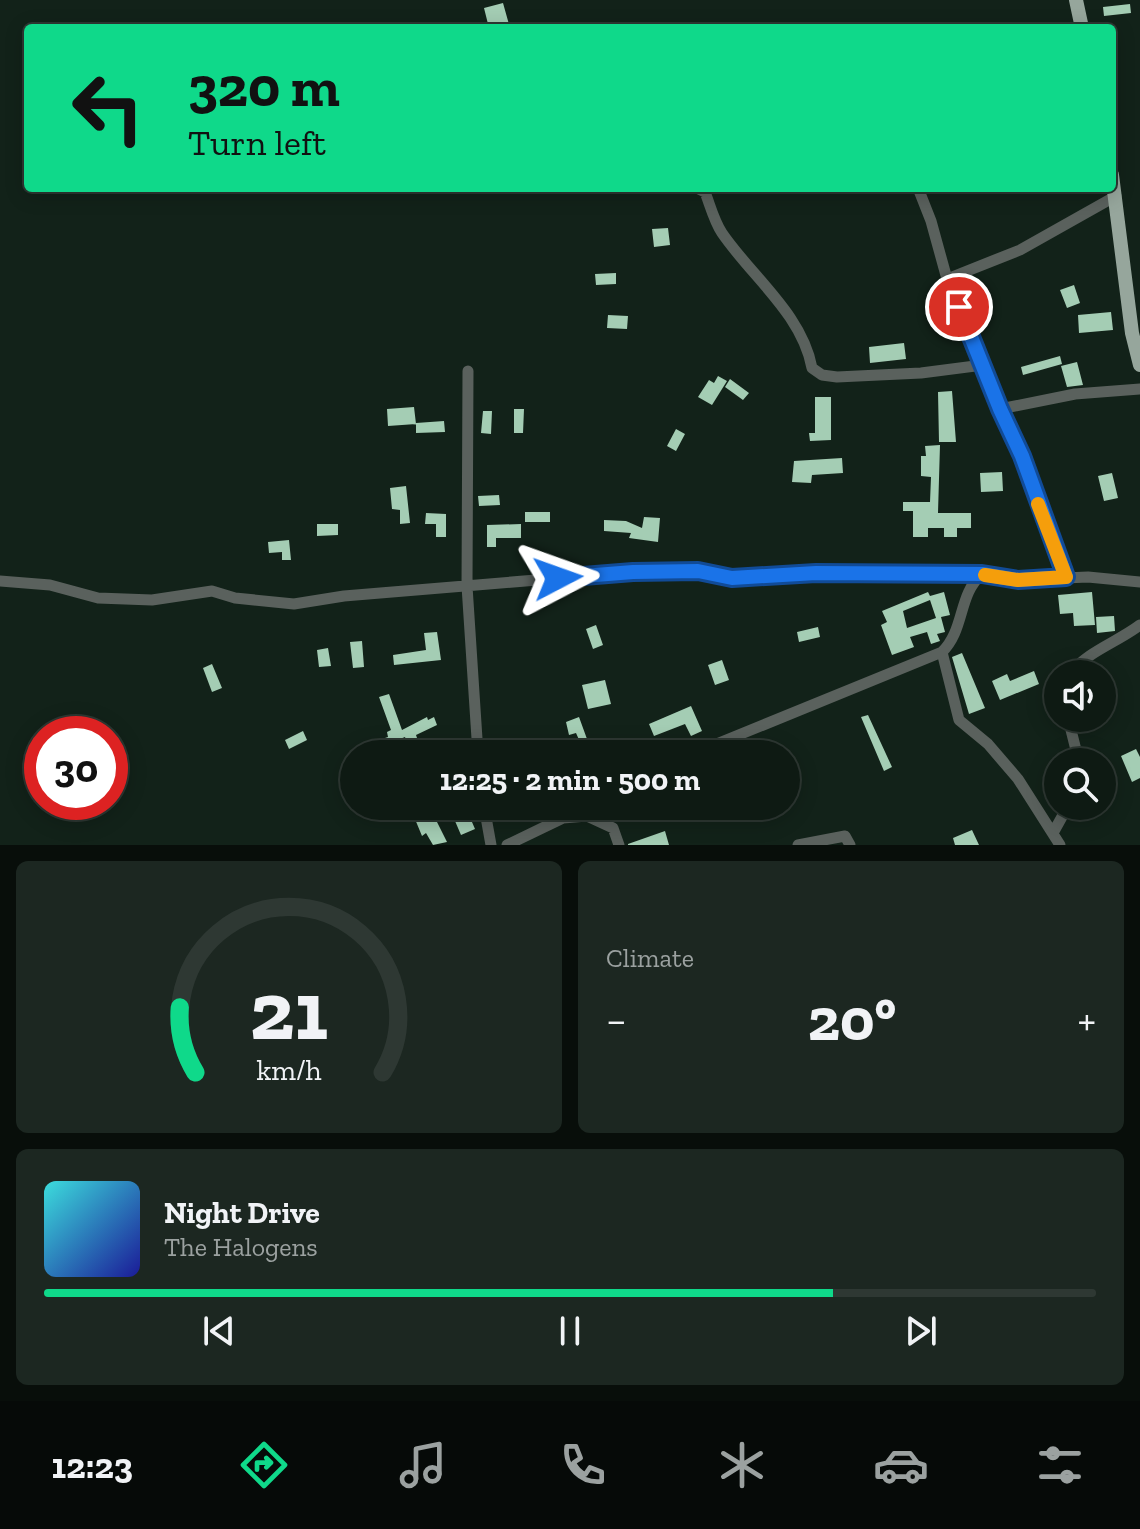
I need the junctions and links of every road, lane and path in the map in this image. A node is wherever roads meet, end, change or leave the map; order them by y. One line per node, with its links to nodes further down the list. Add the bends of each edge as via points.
1 (1076, 0): 2 (main road)
2 (1081, 24)
3 (705, 192): 9 (street, via 719,229 789,316 812,368 822,375 921,373)
4 (920, 192): 7 (street)
5 (1115, 192): 6 (main road)
6 (1116, 196): 7 (street, via 1020,250); 8 (main road)
7 (947, 279): 9 (street)
8 (1136, 332): 10 (main road)
9 (983, 365): 13 (street)
10 (1140, 365)
11 (468, 371): 18 (street)
12 (1140, 389): 13 (street, via 1075,394)
13 (1000, 409): 15 (street)
14 (982, 574): 15 (street, via 1018,580); 18 (street, via 732,578 698,571 633,572); 20 (street, via 966,599 954,640)
15 (1066, 577): 17 (street)
16 (0, 581): 18 (street, via 50,585 98,598 152,600 212,591 294,604)
17 (1140, 582)
18 (467, 586): 22 (street)
19 (1140, 625): 21 (street)
20 (942, 652): 23 (street); 28 (street, via 959,720 1018,779)
21 (1084, 660)
22 (477, 740)
23 (726, 740)
24 (487, 820): 29 (street)
25 (559, 820): 30 (street)
26 (603, 820): 31 (street, via 613,828)
27 (1060, 820): 28 (street)
28 (1053, 833): 34 (street)
29 (491, 845)
30 (507, 845)
31 (619, 845)
32 (798, 845): 33 (street, via 845,836)
33 (850, 845)
34 (1060, 845)

